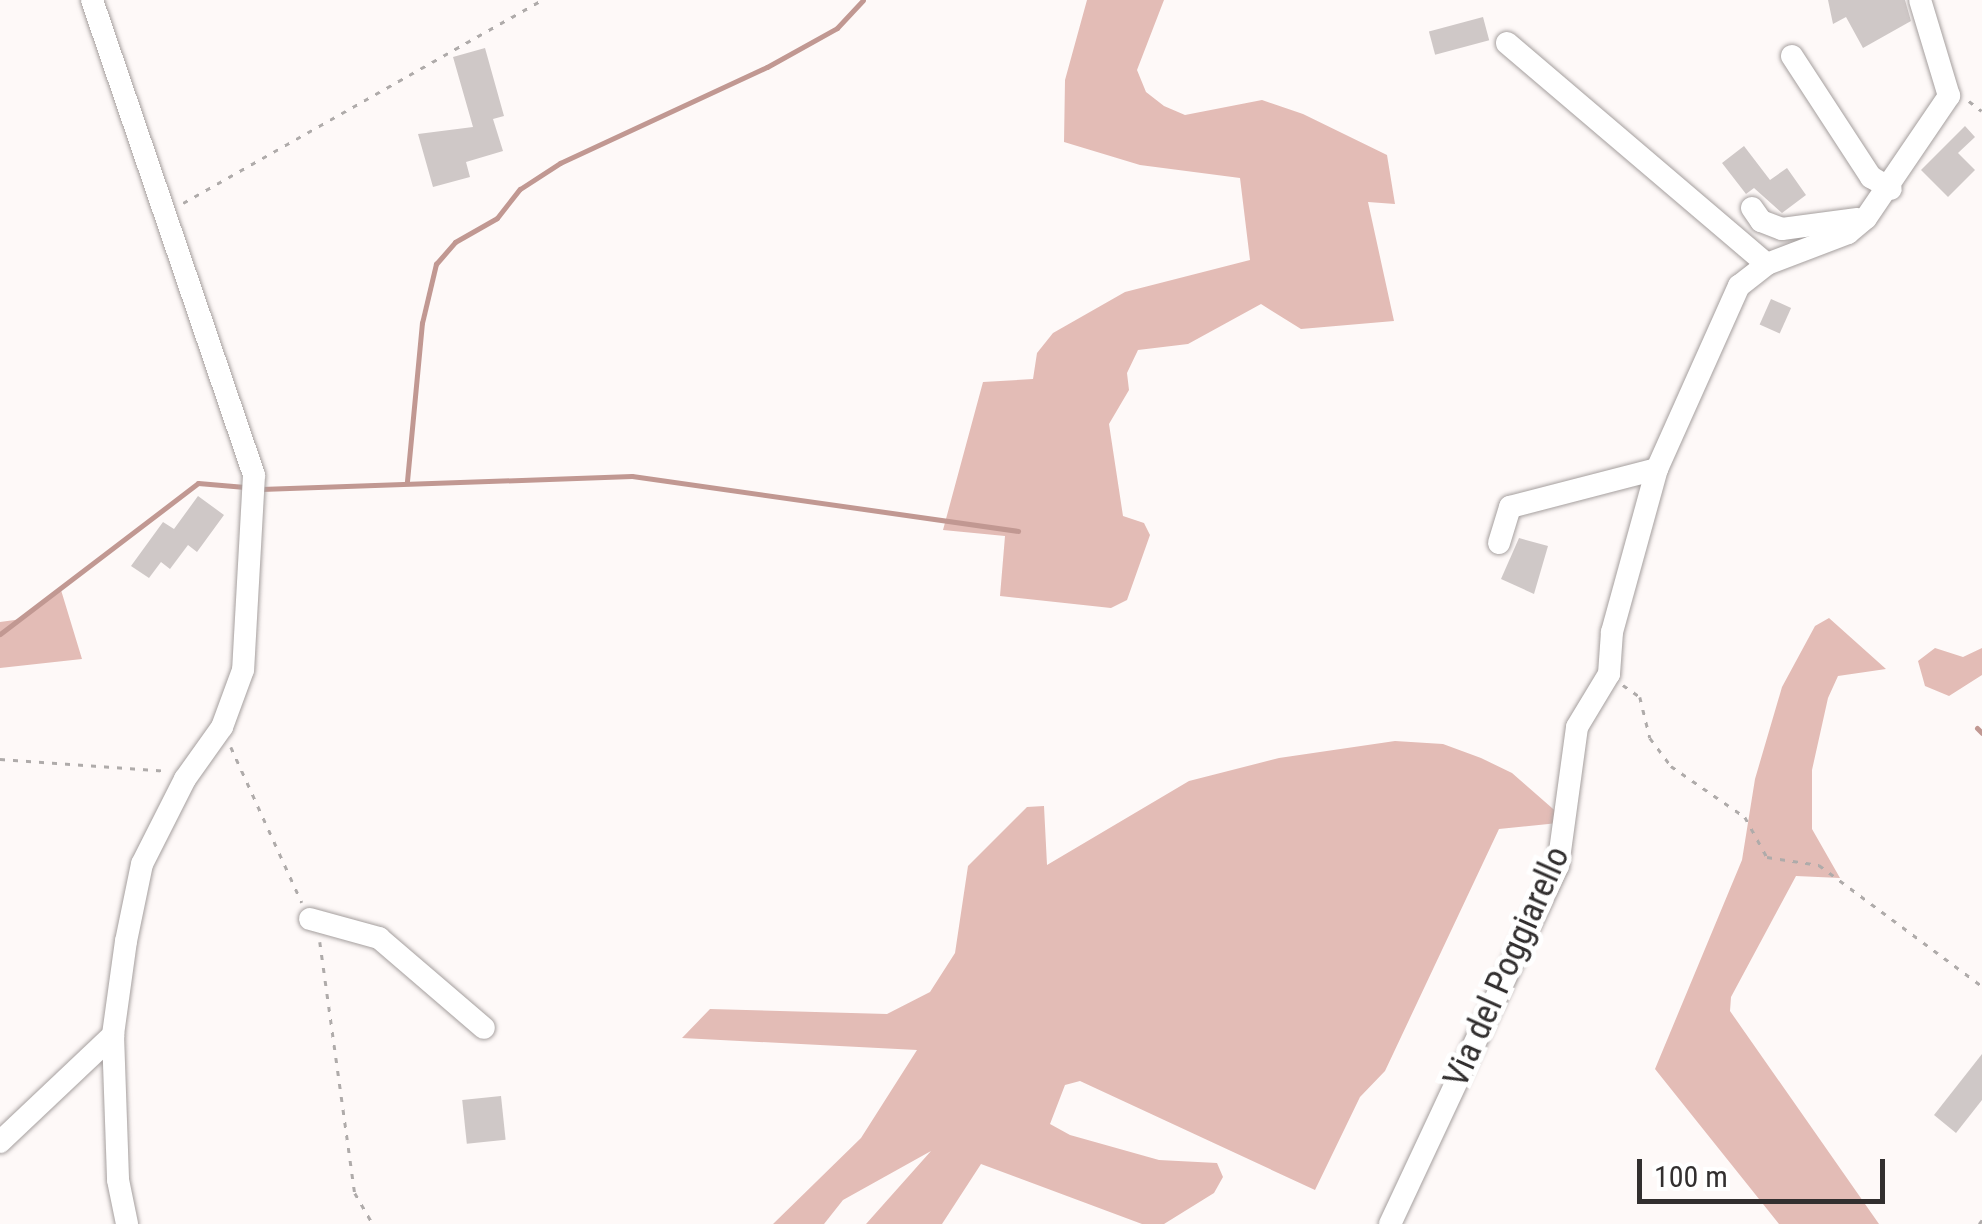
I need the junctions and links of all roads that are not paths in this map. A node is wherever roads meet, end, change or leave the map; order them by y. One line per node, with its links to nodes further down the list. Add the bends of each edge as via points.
1 (92, 0): 13 (street, via 253,488 242,670 222,727 185,780 142,864)
2 (1920, 0): 5 (street, Via del Poggiarello, via 1949,96)
3 (1507, 43): 8 (street)
4 (1792, 56): 5 (street, via 1872,177)
5 (1891, 189): 7 (street, Via del Poggiarello)
6 (1752, 208): 7 (street, via 1761,221 1782,229)
7 (1866, 218): 8 (street, Via del Poggiarello, via 1848,233)
8 (1767, 264): 9 (street, Via del Poggiarello, via 1739,286)
9 (1657, 469): 10 (street, via 1510,507); 16 (street, Via del Poggiarello, via 1612,632 1608,674 1577,727 1558,866)
10 (1499, 543)
11 (310, 919): 12 (street, via 379,938)
12 (484, 1028)
13 (113, 1035): 14 (street); 15 (street, via 118,1180)
14 (0, 1142)
15 (127, 1224)
16 (1390, 1224)

